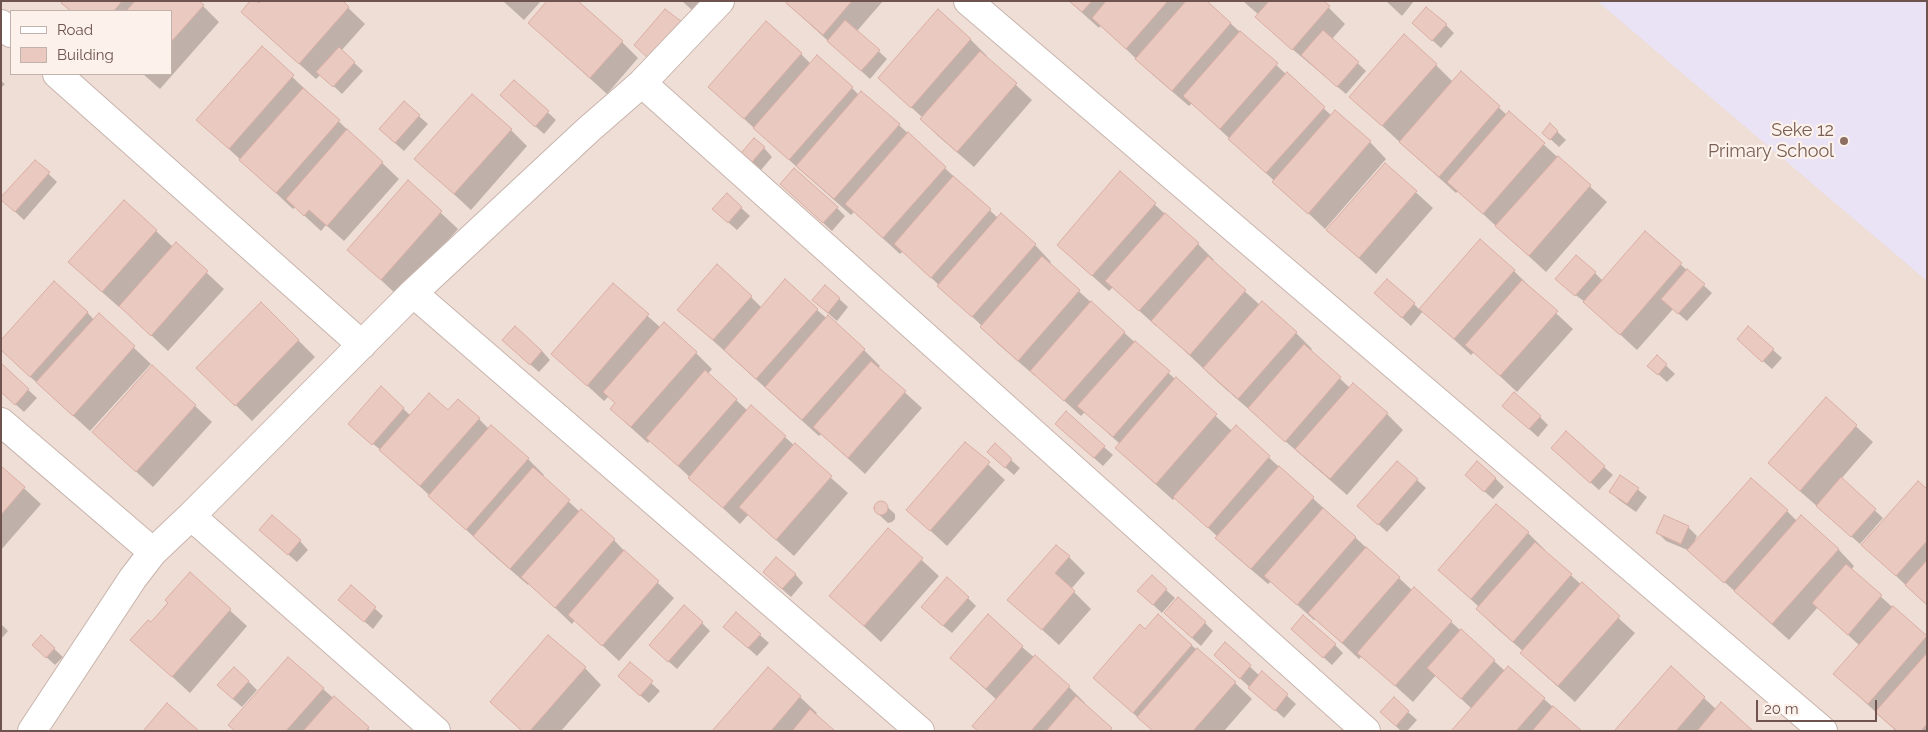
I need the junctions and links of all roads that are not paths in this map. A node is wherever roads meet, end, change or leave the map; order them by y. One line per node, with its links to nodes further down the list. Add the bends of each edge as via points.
1 (720, 1): 4 (street)
2 (968, 1): 14 (street)
3 (58, 75): 6 (street)
4 (642, 83): 5 (street); 13 (street)
5 (413, 293): 6 (street); 12 (street)
6 (362, 345): 8 (street)
7 (1, 422): 9 (street)
8 (191, 516): 9 (street); 11 (street)
9 (153, 552): 10 (street)
10 (32, 731)
11 (436, 731)
12 (920, 731)
13 (1366, 731)
14 (1823, 731)

